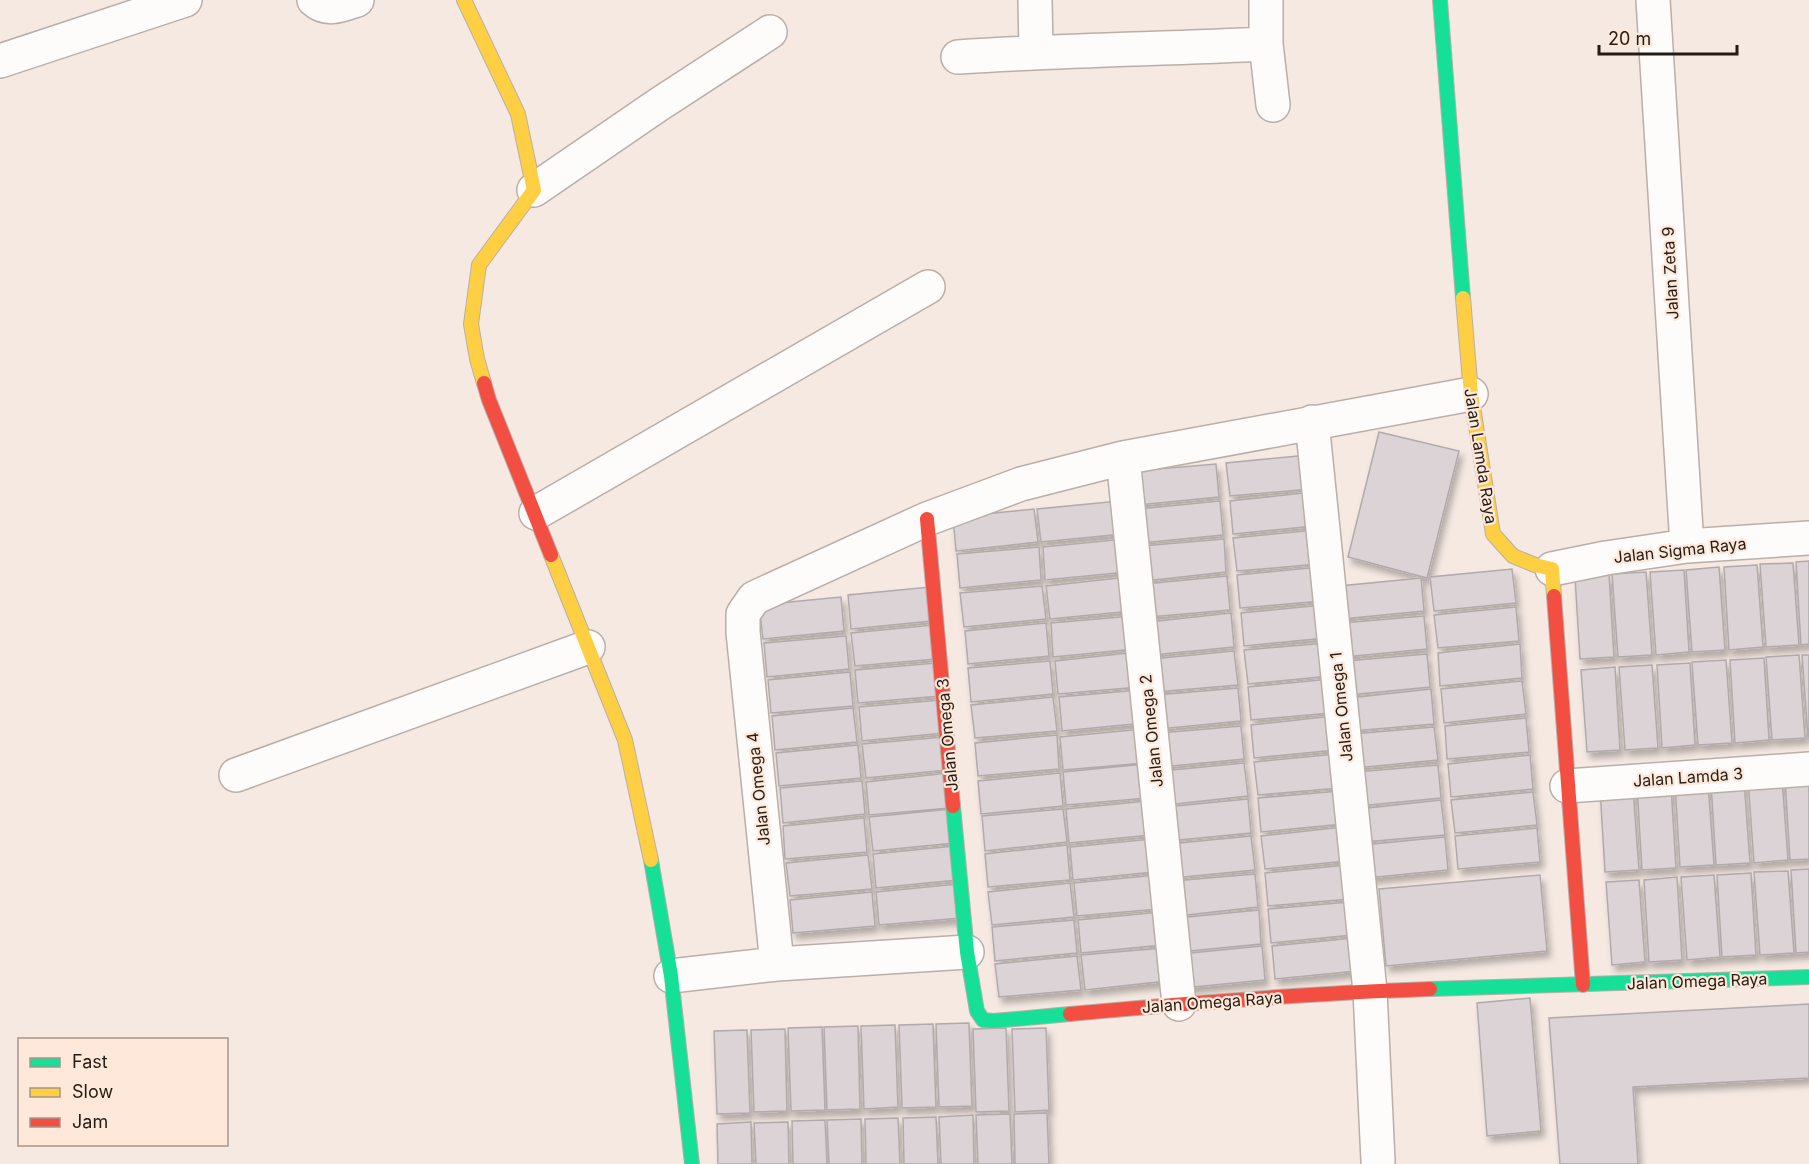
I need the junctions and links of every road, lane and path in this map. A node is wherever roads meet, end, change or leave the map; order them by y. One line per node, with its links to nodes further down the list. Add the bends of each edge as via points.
1 (185, 0): 13 (street)
2 (314, 0): 3 (street, via 322,7 338,7)
3 (357, 0)
4 (464, 0): 15 (street, via 518,114)
5 (1035, 0): 11 (street)
6 (1266, 0): 10 (street)
7 (1440, 0): 17 (street, Jalan Lamda Raya)
8 (1653, 0): 23 (street, Jalan Zeta 9)
9 (770, 32): 15 (street)
10 (1266, 44): 11 (street); 14 (street)
11 (1036, 52): 12 (street)
12 (958, 57)
13 (0, 61)
14 (1273, 105)
15 (534, 190): 20 (street, via 479,266 471,324 489,400)
16 (928, 287): 20 (street)
17 (1470, 394): 18 (street); 24 (street, Jalan Lamda Raya, via 1493,534 1514,555)
18 (1312, 422): 19 (street); 34 (street, Jalan Omega 1)
19 (1123, 458): 21 (street, via 1021,484); 35 (street, Jalan Omega 2)
20 (536, 513): 25 (street)
21 (927, 519): 29 (street, Jalan Omega 3); 30 (street, Jalan Omega 4, via 753,598 743,614 744,657)
22 (1809, 538): 23 (street, Jalan Sigma Raya)
23 (1687, 546): 24 (street, Jalan Sigma Raya)
24 (1552, 569): 28 (street)
25 (588, 646): 27 (street); 31 (street, via 625,740)
26 (1809, 768): 28 (street, Jalan Lamda 3)
27 (236, 775)
28 (1567, 786): 33 (street)
29 (967, 952): 30 (street); 35 (street, Jalan Omega Raya, via 977,1011 983,1020)
30 (777, 964): 31 (street)
31 (671, 976): 37 (street)
32 (1809, 977): 33 (street, Jalan Omega Raya)
33 (1582, 985): 34 (street, Jalan Omega Raya)
34 (1370, 991): 35 (street, Jalan Omega Raya); 36 (street, Jalan Omega 1)
35 (1179, 1004)
36 (1378, 1161)
37 (692, 1164)

